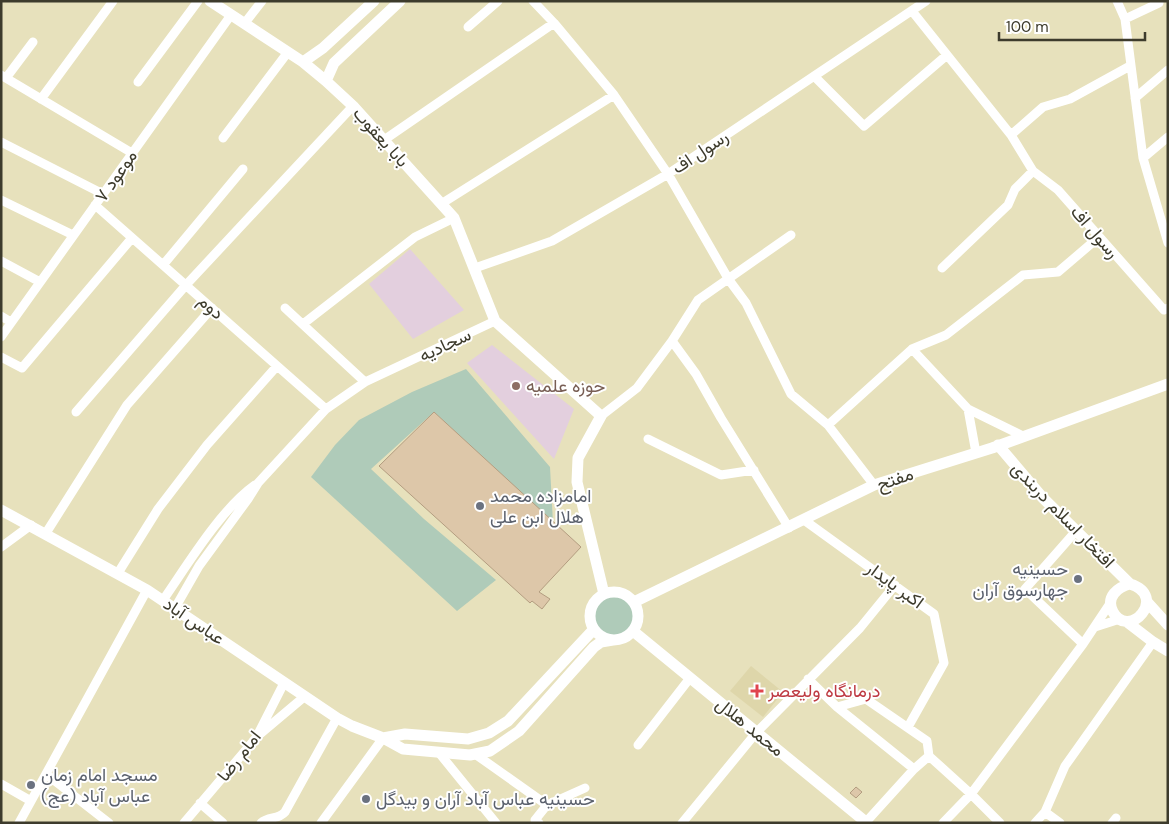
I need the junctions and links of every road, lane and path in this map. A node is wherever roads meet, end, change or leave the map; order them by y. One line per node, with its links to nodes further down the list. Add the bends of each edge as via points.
1 (113, 1): 32 (street)
2 (198, 1): 29 (street)
3 (210, 1): 13 (main road, بابا یعقوب)
4 (262, 1): 16 (street)
5 (374, 1): 19 (main road)
6 (400, 1): 23 (main road)
7 (498, 1): 17 (street)
8 (533, 1): 15 (street)
9 (926, 1): 12 (street, رسول اف)
10 (1117, 1): 14 (street)
11 (1159, 3): 14 (street)
12 (912, 11): 21 (street, رسول اف); 27 (street, رسول اف)
13 (231, 14): 16 (main road, بابا یعقوب); 39 (street, موعود ۷)
14 (1125, 19): 24 (street)
15 (554, 23): 30 (street); 37 (street)
16 (244, 24): 20 (main road, بابا یعقوب)
17 (468, 27)
18 (33, 42): 26 (street)
19 (323, 48): 22 (main road); 23 (main road, via 323,59)
20 (288, 52): 22 (main road, بابا یعقوب); 36 (street)
21 (947, 55): 27 (street, via 864,126); 34 (street, رسول اف)
22 (303, 62): 28 (main road, بابا یعقوب)
23 (334, 63): 28 (main road)
24 (1130, 66): 31 (street); 34 (street, via 1070,98 1043,108)
25 (1168, 70): 31 (street)
26 (4, 76): 32 (street)
27 (814, 76): 43 (street, رسول اف)
28 (326, 81): 33 (main road, بابا یعقوب)
29 (138, 82)
30 (614, 95): 43 (street); 46 (street)
31 (1135, 98): 40 (street)
32 (41, 99): 39 (street)
33 (353, 106): 37 (main road, بابا یعقوب); 60 (street)
34 (1011, 135): 42 (street, رسول اف)
35 (1168, 137): 40 (street)
36 (223, 138)
37 (384, 140): 46 (main road, بابا یعقوب)
38 (1, 142): 44 (street)
39 (132, 153): 44 (street, موعود ۷)
40 (1143, 158): 53 (street)
41 (242, 169): 55 (street)
42 (1034, 171): 51 (street, رسول اف, via 1058,190); 57 (street, via 1015,189 1008,205)
43 (668, 174): 56 (street, رسول اف, via 552,241); 58 (street)
44 (103, 194): 47 (street, موعود ۷)
45 (1, 200): 49 (street)
46 (441, 204): 48 (main road, بابا یعقوب)
47 (95, 205): 49 (street, موعود ۷); 52 (street, دوم)
48 (454, 218): 56 (main road, بابا یعقوب); 67 (street, via 415,237)
49 (73, 235): 59 (street, موعود ۷)
50 (791, 236): 58 (street)
51 (1099, 237): 63 (street, رسول اف, via 1164,310); 70 (street, via 1058,272 1023,276 946,335)
52 (132, 238): 55 (street, دوم); 71 (street, via 22,368)
53 (1168, 243)
54 (1, 262): 59 (street)
55 (163, 265): 60 (street, دوم)
56 (475, 268): 65 (main road, بابا یعقوب)
57 (942, 268)
58 (729, 280): 69 (street, via 698,300); 79 (street, via 746,303 791,394)
59 (40, 282): 66 (street, موعود ۷)
60 (186, 285): 61 (street, دوم); 77 (street)
61 (212, 308): 72 (street, دوم); 92 (street, via 127,405)
62 (285, 308): 67 (street)
63 (1168, 308)
64 (1, 316): 66 (street)
65 (495, 321): 73 (street, سجادیه); 78 (main road)
66 (11, 322): 68 (street, موعود ۷)
67 (303, 324): 73 (street)
68 (1, 337)
69 (672, 342): 78 (street, via 637,388); 84 (street, via 696,374)
70 (912, 349): 76 (street); 79 (street)
71 (1, 357)
72 (277, 366): 75 (street, دوم); 94 (street, via 207,445 158,509)
73 (365, 382): 75 (street, سجادیه)
74 (1168, 384): 80 (main road, مفتح)
75 (326, 409): 85 (street, سجادیه)
76 (968, 409): 80 (street); 83 (street)
77 (76, 412)
78 (601, 416): 98 (main road, via 578,458 577,482)
79 (828, 425): 86 (street)
80 (1023, 436): 82 (main road, مفتح)
81 (648, 439): 84 (street, via 721,475)
82 (998, 445): 83 (main road, مفتح); 91 (main road, افتخار اسلام دربندی)
83 (976, 453): 86 (main road, مفتح)
84 (754, 470): 90 (street)
85 (258, 483): 99 (street, via 241,495 224,515); 103 (street, سجادیه, via 199,566)
86 (874, 485): 88 (main road, مفتح)
87 (1, 510): 89 (main road, عباس آباد)
88 (804, 520): 90 (main road, مفتح); 96 (street, اکبر پایدار)
89 (32, 525): 92 (main road, عباس آباد); 93 (street)
90 (789, 528): 100 (main road, مفتح)
91 (1076, 531): 95 (main road, افتخار اسلام دربندی); 111 (street, via 1025,589)
92 (46, 533): 94 (main road, عباس آباد)
93 (1, 548)
94 (118, 573): 97 (main road, عباس آباد)
95 (1130, 584): 101 (main road, via 1120,586 1113,593); 102 (main road, via 1139,586)
96 (895, 585): 114 (street, via 860,628); 119 (street, اکبر پایدار, via 934,614 944,663)
97 (147, 590): 99 (main road, عباس آباد); 128 (street)
98 (604, 594): 100 (main road, via 620,593); 107 (main road, via 592,606 590,622)
99 (163, 600): 103 (main road, عباس آباد)
100 (634, 602): 108 (main road, via 638,617)
101 (1111, 602): 104 (main road, via 1113,612); 106 (street)
102 (1148, 603): 104 (main road, via 1146,613 1138,619); 105 (main road)
103 (175, 608): 115 (main road, عباس آباد)
104 (1123, 620): 106 (street); 110 (main road)
105 (1168, 625)
106 (1095, 627): 111 (street)
107 (594, 629): 109 (main road, via 605,639); 122 (main road, عباس آباد, via 508,722 489,733 468,739 405,734)
108 (633, 631): 109 (main road); 113 (main road, محمد هلال)
109 (613, 640): 125 (main road, عباس آباد, via 600,642 594,647 519,731 490,751)
110 (1153, 642): 112 (main road); 135 (street, via 1065,766)
111 (1083, 644): 131 (street)
112 (1168, 651)
113 (690, 678): 120 (main road, محمد هلال); 123 (street)
114 (808, 679): 117 (street); 120 (street)
115 (284, 683): 116 (main road, عباس آباد); 121 (street, امام رضا)
116 (304, 696): 118 (main road, عباس آباد); 121 (street)
117 (837, 706): 119 (street, via 866,699); 127 (street)
118 (337, 718): 122 (main road, عباس آباد); 141 (street, via 286,812)
119 (908, 726): 126 (street, via 927,741)
120 (756, 733): 136 (main road, محمد هلال); 145 (street)
121 (256, 738): 133 (street, امام رضا)
122 (383, 738): 124 (main road, عباس آباد, via 403,749); 142 (street)
123 (638, 745)
124 (440, 754): 125 (main road, عباس آباد); 143 (street)
125 (475, 754): 134 (street)
126 (929, 756): 127 (street); 131 (street)
127 (914, 769): 136 (street)
128 (46, 774): 132 (street); 138 (street)
129 (1, 784): 132 (street)
130 (585, 788): 134 (street)
131 (971, 794): 146 (street); 147 (street)
132 (31, 801): 137 (street)
133 (200, 803): 139 (street, امام رضا); 140 (street)
134 (547, 806): 144 (street, via 535,820)
135 (1045, 812): 148 (street); 149 (street)
136 (866, 822)
137 (19, 823)
138 (109, 823)
139 (184, 823)
140 (223, 823)
141 (261, 823)
142 (321, 823)
143 (496, 823)
144 (539, 823)
145 (682, 823)
146 (943, 823)
147 (1000, 823)
148 (1035, 823)
149 (1060, 823)

